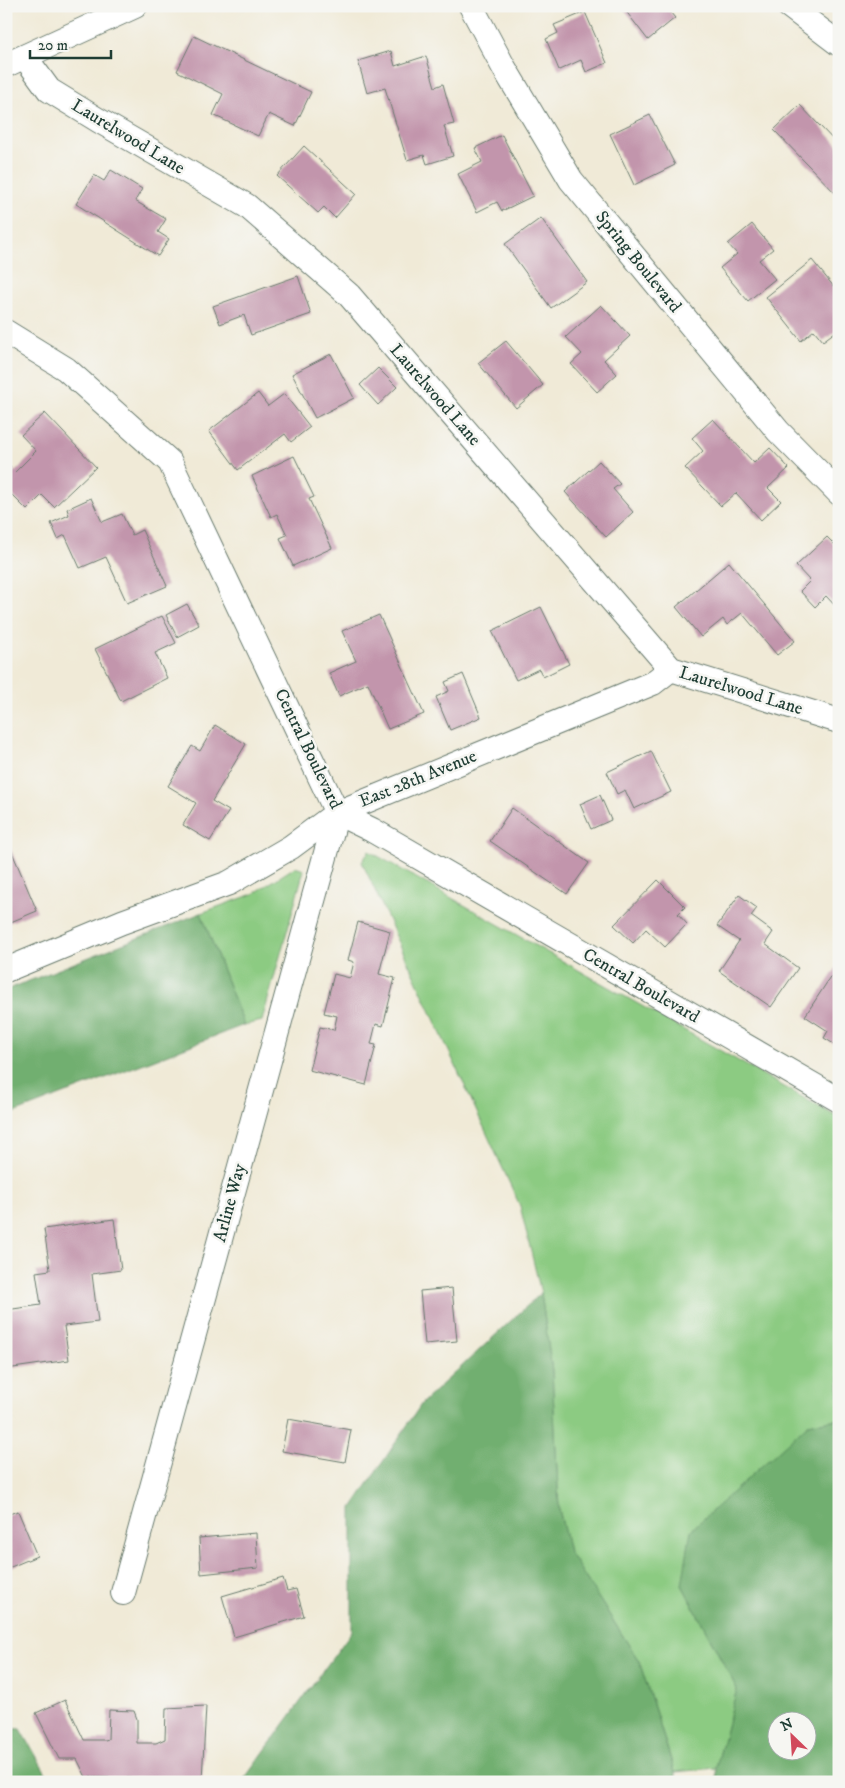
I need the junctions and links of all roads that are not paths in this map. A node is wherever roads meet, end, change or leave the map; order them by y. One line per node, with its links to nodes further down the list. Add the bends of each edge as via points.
1 (135, 6): 5 (street)
2 (472, 6): 7 (street, Spring Boulevard, via 503,66 571,180 778,431)
3 (789, 6): 4 (street)
4 (839, 44)
5 (16, 61): 8 (street, Laurelwood Lane, via 50,90 247,206 349,295)
6 (6, 332): 10 (street, Central Boulevard, via 66,370 170,462)
7 (839, 493)
8 (671, 669): 9 (street, Laurelwood Lane); 10 (street, East 28th Avenue, via 653,683)
9 (839, 721)
10 (337, 813): 11 (street, East 28th Avenue, via 291,847 229,883 122,922); 12 (street, Central Boulevard, via 372,830); 13 (street, Arline Way)
11 (6, 970)
12 (839, 1100)
13 (123, 1593)

